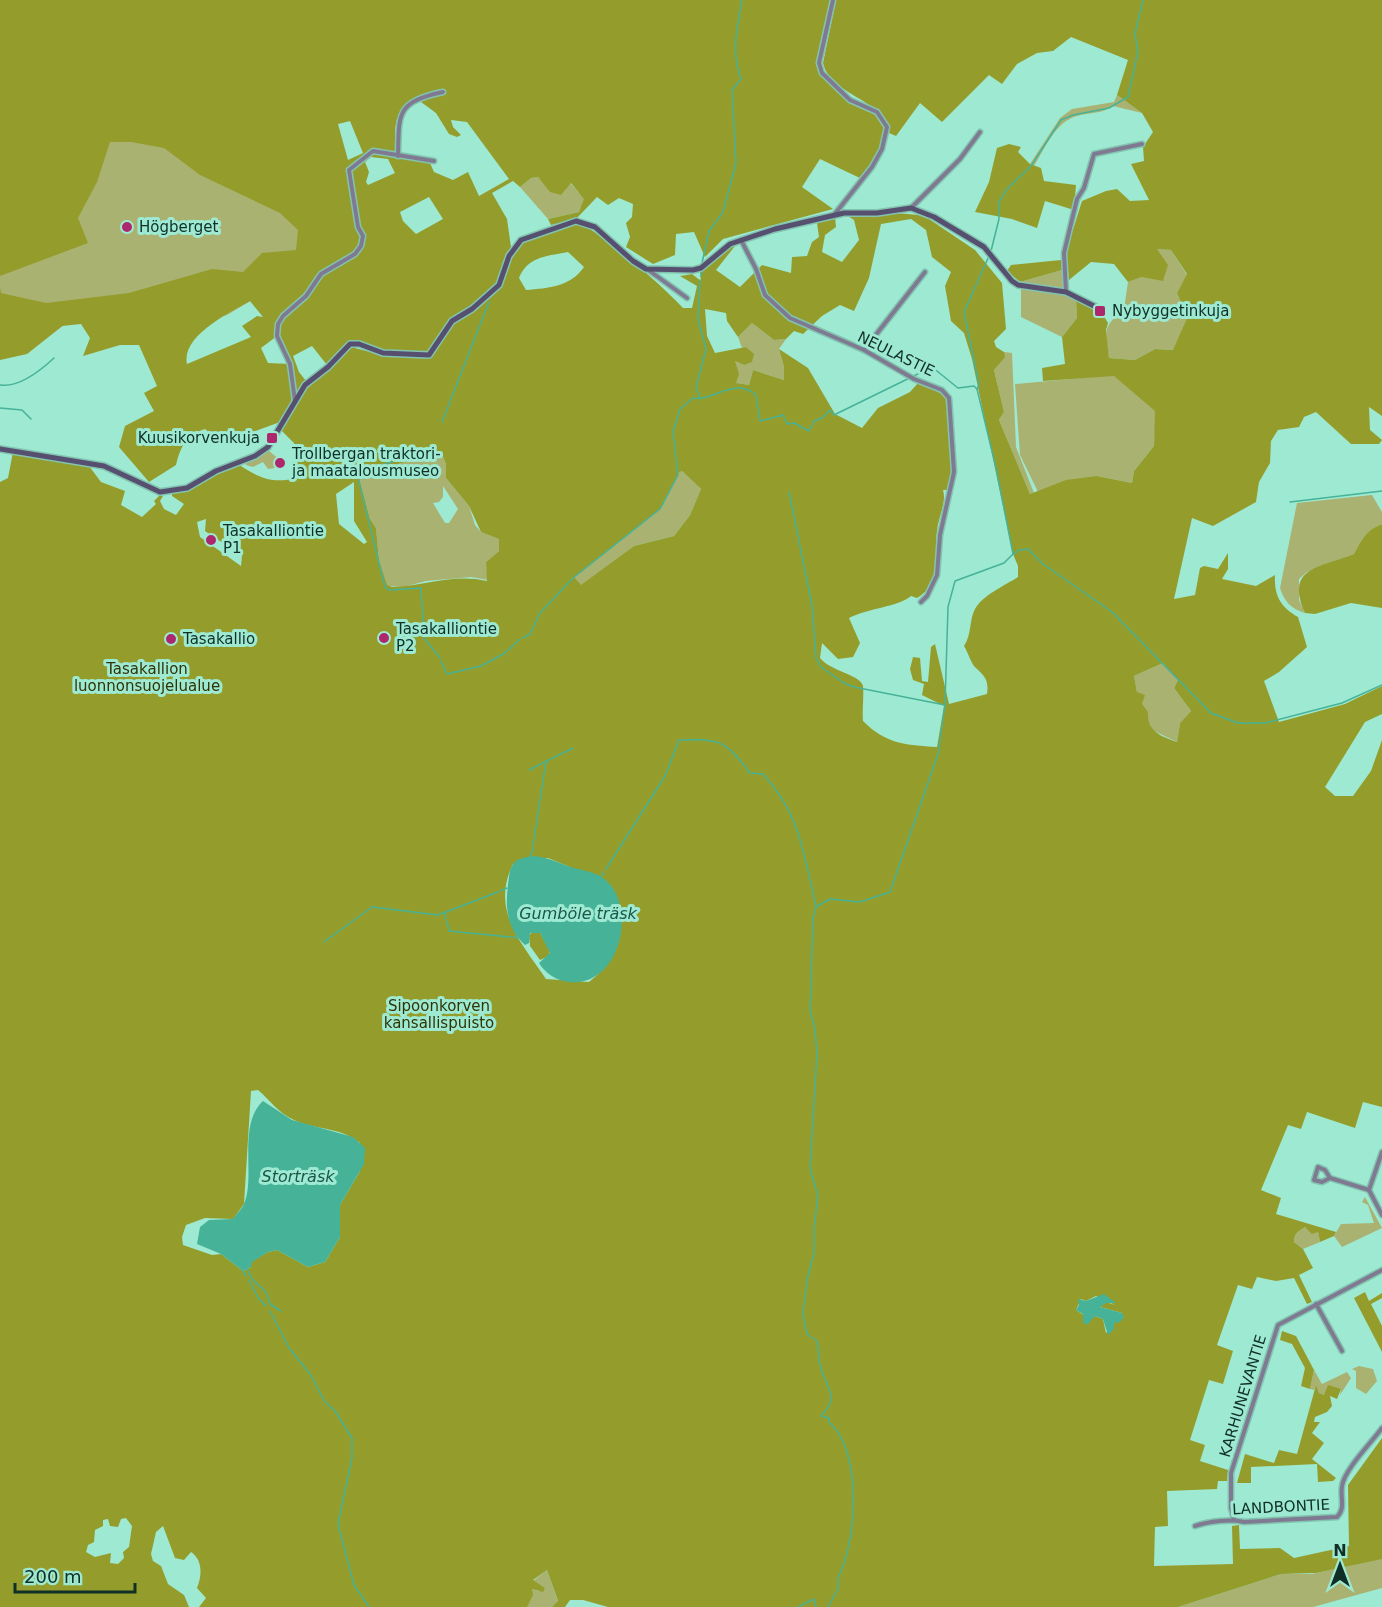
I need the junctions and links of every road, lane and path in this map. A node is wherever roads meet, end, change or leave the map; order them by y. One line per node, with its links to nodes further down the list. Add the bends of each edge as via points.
1 (833, 0): 8 (street, via 819,63 822,73 850,100 877,112 888,133 872,167)
2 (443, 92): 5 (street, via 408,106 399,116)
3 (980, 132): 7 (street, via 960,159)
4 (1142, 144): 12 (street, via 1094,154 1077,199 1064,253)
5 (398, 156): 6 (street); 16 (street, via 373,151 349,170 358,227 363,236 361,246 355,254 321,274 306,296 280,319 277,336 290,364)
6 (434, 161)
7 (911, 208): 8 (street); 12 (street, via 979,243 1018,285)
8 (834, 214): 9 (street)
9 (741, 240): 10 (street, via 730,244 701,268); 15 (street, NEULASTIE, via 765,295 774,305 800,324)
10 (646, 269): 13 (street); 16 (street, via 583,221 531,235 512,249 494,292 452,321 429,355 383,353 350,344 305,385)
11 (925, 272): 15 (street)
12 (1066, 292): 14 (street)
13 (687, 298)
14 (1096, 307)
15 (864, 350): 18 (street, NEULASTIE, via 908,376 942,390 949,398 955,460 940,535 939,565 933,585)
16 (295, 402): 17 (street, via 272,443 261,452 216,471 194,486 165,492 104,466)
17 (0, 449)
18 (921, 602)
19 (1382, 1152): 21 (street)
20 (1330, 1178): 20 (street, via 1325,1170 1318,1167 1314,1180); 21 (street)
21 (1369, 1190): 22 (street)
22 (1382, 1215)
23 (1382, 1270): 24 (street, KARHUNEVANTIE)
24 (1316, 1304): 25 (street); 27 (street, KARHUNEVANTIE, via 1277,1327 1231,1473)
25 (1342, 1351)
26 (1382, 1428): 27 (street, LANDBONTIE, via 1343,1481 1342,1509 1337,1517 1248,1522)
27 (1234, 1519): 28 (street, LANDBONTIE)
28 (1195, 1526)

